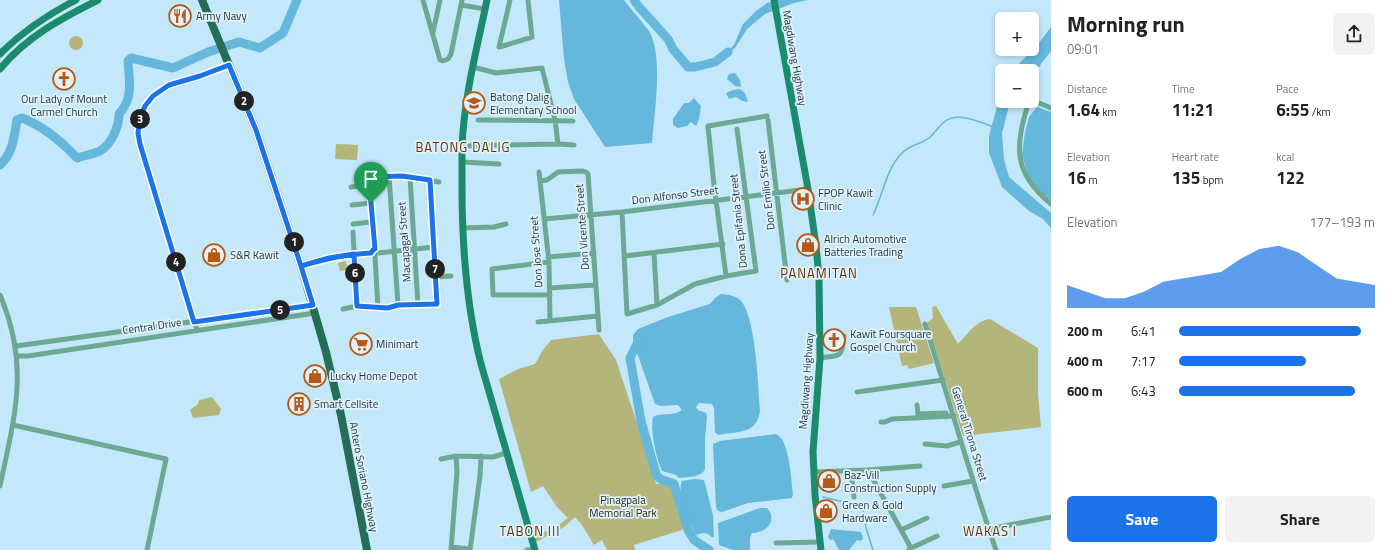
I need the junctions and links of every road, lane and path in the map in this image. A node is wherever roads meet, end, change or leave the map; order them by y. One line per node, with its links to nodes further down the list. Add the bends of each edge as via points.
1 (76, 0): 12 (street)
2 (98, 0): 13 (street)
3 (202, 0): 16 (main road, Antero Soriano Highway)
4 (423, 0): 14 (street)
5 (440, 0): 14 (street)
6 (486, 0): 11 (street)
7 (510, 0): 8 (street, via 499,47 532,37)
8 (528, 0)
9 (774, 0): 39 (street, Magdiwang Highway)
10 (461, 2): 11 (street); 14 (street, via 448,59 440,60)
11 (485, 9): 17 (street)
12 (46, 16): 13 (street); 15 (street, via 23,32)
13 (51, 25): 18 (street, via 21,47)
14 (433, 34)
15 (0, 54)
16 (229, 65): 64 (main road, Antero Soriano Highway, via 256,130); 82 (street, via 174,83 161,90 147,103 139,122 140,144)
17 (473, 67): 23 (street, via 496,73 542,68); 28 (street)
18 (0, 69)
19 (1039, 103): 21 (street)
20 (1027, 108): 44 (street, via 1020,155 1023,172)
21 (1051, 108)
22 (478, 120): 23 (street)
23 (555, 120): 24 (street); 26 (street)
24 (573, 121)
25 (737, 129): 41 (street, Dona Epifania Street)
26 (558, 144): 27 (street); 28 (street)
27 (574, 145)
28 (462, 146): 29 (street)
29 (462, 162): 30 (street); 52 (street)
30 (500, 164)
31 (539, 172): 35 (street, Don Jose Street)
32 (389, 176): 33 (street); 37 (street, via 370,177); 57 (street)
33 (410, 177): 34 (street); 56 (street, Macapagal Street)
34 (430, 180): 36 (street); 55 (street)
35 (540, 181): 47 (street, Don Vicente Street, via 547,180 558,172 586,172); 48 (street, Don Jose Street)
36 (440, 182)
37 (370, 185): 38 (street); 43 (street)
38 (351, 187)
39 (808, 189): 40 (street, Don Alfonso Street); 90 (street, Magdiwang Highway, via 819,277)
40 (776, 193): 41 (street, Don Alfonso Street); 42 (street, Don Emilio Street, via 768,118 708,126); 68 (street, Don Emilio Street)
41 (746, 196): 42 (street, Don Alfonso Street); 66 (street, Dona Epifania Street, via 756,271)
42 (716, 200): 46 (street, Don Alfonso Street); 54 (street, Don Emilio Street)
43 (371, 203): 45 (street); 49 (street)
44 (1051, 204)
45 (352, 205)
46 (622, 212): 47 (street, Don Alfonso Street); 62 (street)
47 (591, 214): 48 (street, Don Alfonso Street); 59 (street, Don Vicente Street)
48 (544, 219): 63 (street, Don Jose Street)
49 (372, 222): 50 (street); 58 (street)
50 (353, 224)
51 (506, 224): 52 (street)
52 (462, 228): 100 (street, via 474,338)
53 (353, 232): 61 (street)
54 (723, 244): 60 (street); 66 (street, Don Emilio Street)
55 (434, 247): 56 (street); 67 (street)
56 (414, 249): 57 (street); 74 (street, Macapagal Street)
57 (395, 251): 58 (street); 73 (street)
58 (375, 253): 61 (street); 77 (street)
59 (594, 253): 63 (street); 69 (street, Don Vicente Street)
60 (654, 253): 62 (street); 75 (street)
61 (354, 254): 64 (street); 76 (street)
62 (625, 256): 75 (street, Dona Epifania Street, via 627,314)
63 (548, 260): 70 (street, Don Jose Street); 72 (street, via 492,269 493,295)
64 (301, 266): 78 (main road, Antero Soriano Highway)
65 (450, 276): 67 (street)
66 (726, 276): 75 (street, Dona Epifania Street, via 695,284)
67 (436, 277): 74 (street, via 437,304)
68 (787, 280)
69 (596, 285): 70 (street); 80 (street, Don Vicente Street)
70 (549, 288): 72 (street, Don Jose Street)
71 (0, 295): 88 (street)
72 (550, 295): 81 (street, Don Jose Street)
73 (398, 305): 74 (street); 77 (street)
74 (418, 305)
75 (657, 305)
76 (357, 306): 77 (street); 79 (street)
77 (378, 308)
78 (314, 309): 82 (street, Central Drive); 85 (street, Central Drive); 119 (main road, Antero Soriano Highway, via 345,434)
79 (343, 309)
80 (598, 316): 81 (street); 86 (street, Don Vicente Street)
81 (550, 321): 83 (street)
82 (194, 322): 85 (street); 88 (street, Central Drive)
83 (538, 322)
84 (925, 324): 91 (street, General Tirona Street)
85 (197, 330): 89 (street, Central Drive)
86 (599, 330)
87 (844, 336): 90 (street, via 841,354)
88 (16, 346): 89 (street)
89 (17, 356): 97 (street, via 18,390)
90 (820, 358): 107 (street, Magdiwang Highway, via 813,438)
91 (943, 380): 92 (street); 95 (street, General Tirona Street)
92 (857, 392)
93 (917, 405): 94 (street)
94 (918, 416): 95 (street); 96 (street)
95 (954, 416): 98 (street, General Tirona Street)
96 (881, 422)
97 (13, 425): 109 (street); 122 (street, via 166,459)
98 (960, 442): 99 (street, via 947,446); 108 (street, General Tirona Street)
99 (924, 444)
100 (506, 453): 102 (street, via 493,457); 125 (street)
101 (456, 456): 102 (street); 103 (street); 120 (street, via 458,472)
102 (481, 456): 123 (street)
103 (441, 459)
104 (920, 466): 105 (street)
105 (868, 470): 106 (street); 115 (street)
106 (851, 471): 107 (street); 111 (street)
107 (814, 472): 117 (street, Magdiwang Highway)
108 (973, 482): 110 (street); 114 (street, General Tirona Street)
109 (0, 486)
110 (944, 486)
111 (854, 497)
112 (1051, 517): 114 (street)
113 (926, 518): 115 (street)
114 (989, 529): 127 (street, General Tirona Street)
115 (901, 530): 121 (street)
116 (937, 536): 121 (street)
117 (820, 542): 118 (street); 126 (street, Magdiwang Highway)
118 (776, 543)
119 (367, 549)
120 (451, 549): 123 (street)
121 (909, 549)
122 (146, 550)
123 (470, 550)
124 (527, 550): 125 (street)
125 (535, 550)
126 (821, 550)
127 (996, 550)

